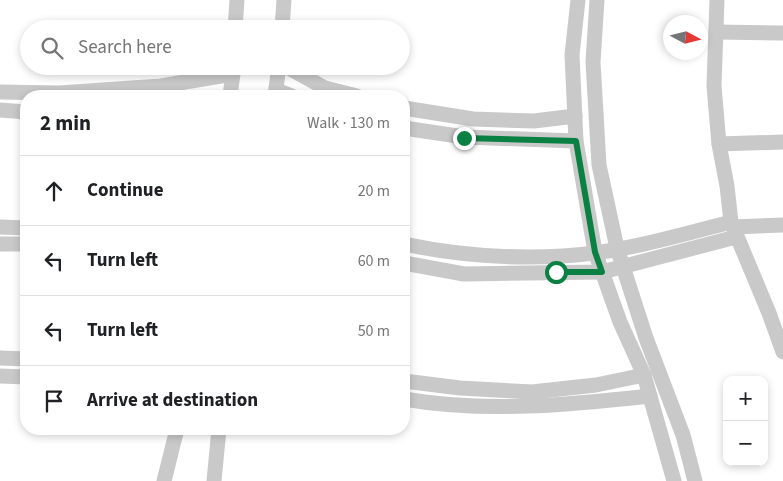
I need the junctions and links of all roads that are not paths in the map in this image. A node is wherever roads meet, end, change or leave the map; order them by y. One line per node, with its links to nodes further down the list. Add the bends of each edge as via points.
1 (237, 0): 6 (street)
2 (284, 0): 7 (street)
3 (578, 0): 23 (street, via 572,55)
4 (597, 0): 35 (street, via 593,62 598,165)
5 (718, 0): 8 (street)
6 (236, 20)
7 (283, 20)
8 (716, 32): 9 (street); 27 (street, via 714,86)
9 (783, 33)
10 (210, 75): 14 (street, via 161,86)
11 (232, 75): 15 (street)
12 (278, 75): 16 (street)
13 (301, 75): 17 (street)
14 (103, 90)
15 (231, 90)
16 (276, 90)
17 (333, 90)
18 (0, 92): 19 (street)
19 (20, 92)
20 (410, 109): 23 (street, via 473,119 534,121)
21 (0, 110): 22 (street)
22 (20, 112)
23 (575, 116): 25 (street)
24 (410, 129): 25 (street, via 464,138)
25 (576, 141): 36 (street)
26 (783, 142): 27 (street)
27 (719, 144): 31 (street)
28 (783, 225): 31 (street)
29 (0, 227): 30 (street)
30 (20, 228)
31 (734, 229): 35 (street); 38 (street); 40 (street)
32 (0, 244): 33 (street)
33 (20, 244)
34 (410, 245): 36 (street, via 478,256 563,256)
35 (618, 248): 36 (street); 38 (street)
36 (595, 252): 39 (street)
37 (410, 264): 39 (street, via 464,274)
38 (624, 266): 39 (street); 55 (street, via 646,338 683,435)
39 (602, 272): 44 (street)
40 (776, 312): 41 (street)
41 (783, 352)
42 (0, 358): 43 (street)
43 (20, 359)
44 (644, 375): 47 (street, via 596,385 532,392); 48 (street)
45 (0, 376): 46 (street)
46 (20, 377)
47 (410, 382)
48 (650, 396): 49 (street, via 519,406 432,404); 54 (street)
49 (410, 400)
50 (176, 435): 52 (street)
51 (219, 435): 53 (street)
52 (164, 481)
53 (214, 481)
54 (674, 481)
55 (695, 481)

